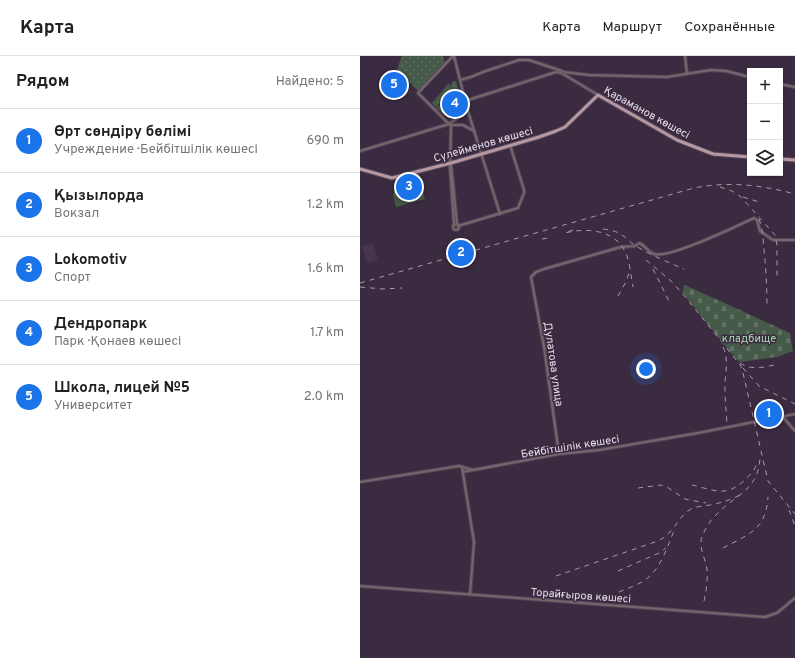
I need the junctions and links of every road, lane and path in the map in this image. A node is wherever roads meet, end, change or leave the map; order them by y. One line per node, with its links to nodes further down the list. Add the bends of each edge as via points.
1 (454, 56): 7 (street); 13 (street, via 418,93)
2 (685, 56): 5 (street)
3 (556, 70): 4 (street, Қараманов көшесі); 7 (street, Қараманов көшесі, via 529,60 519,60); 11 (street)
4 (562, 73): 5 (street, via 667,77); 10 (street, Қараманов көшесі)
5 (687, 74): 6 (street, via 711,70)
6 (747, 76)
7 (460, 80): 11 (street)
8 (783, 85): 9 (street)
9 (795, 87)
10 (598, 95): 15 (main road, Сүлейменов көшесі, via 561,130); 18 (main road, Қараманов көшесі, via 677,140 713,154)
11 (465, 101): 12 (street)
12 (467, 108): 13 (street); 14 (street)
13 (450, 124): 14 (street, via 463,125); 16 (street); 21 (street)
14 (474, 131): 17 (street)
15 (509, 145): 17 (main road, Сүлейменов көшесі); 23 (street, via 524,193 518,208)
16 (360, 151)
17 (481, 153): 21 (main road, Сүлейменов көшесі); 23 (street)
18 (747, 157)
19 (783, 158): 20 (main road)
20 (795, 160)
21 (451, 163): 22 (main road, Сүлейменов көшесі, via 392,178); 23 (street, via 456,225)
22 (360, 169)
23 (500, 214)
24 (795, 240): 28 (street, Дулатова улица, via 773,240 760,231 754,218 695,244 660,255 650,252 639,243 544,269 531,276)
25 (795, 414): 26 (street, Бейбітшілік көшесі)
26 (783, 417): 27 (street); 28 (street, Бейбітшілік көшесі, via 599,450)
27 (795, 430)
28 (559, 454): 30 (street, Бейбітшілік көшесі)
29 (462, 467): 30 (street, Бейбітшілік көшесі); 31 (street); 32 (street, Бейбітшілік көшесі)
30 (473, 470): 31 (street)
31 (463, 472): 34 (street, via 474,542)
32 (360, 482)
33 (360, 586): 34 (street, Торайғыров көшесі)
34 (470, 595): 35 (street, Торайғыров көшесі, via 765,617 777,613)
35 (795, 598)

